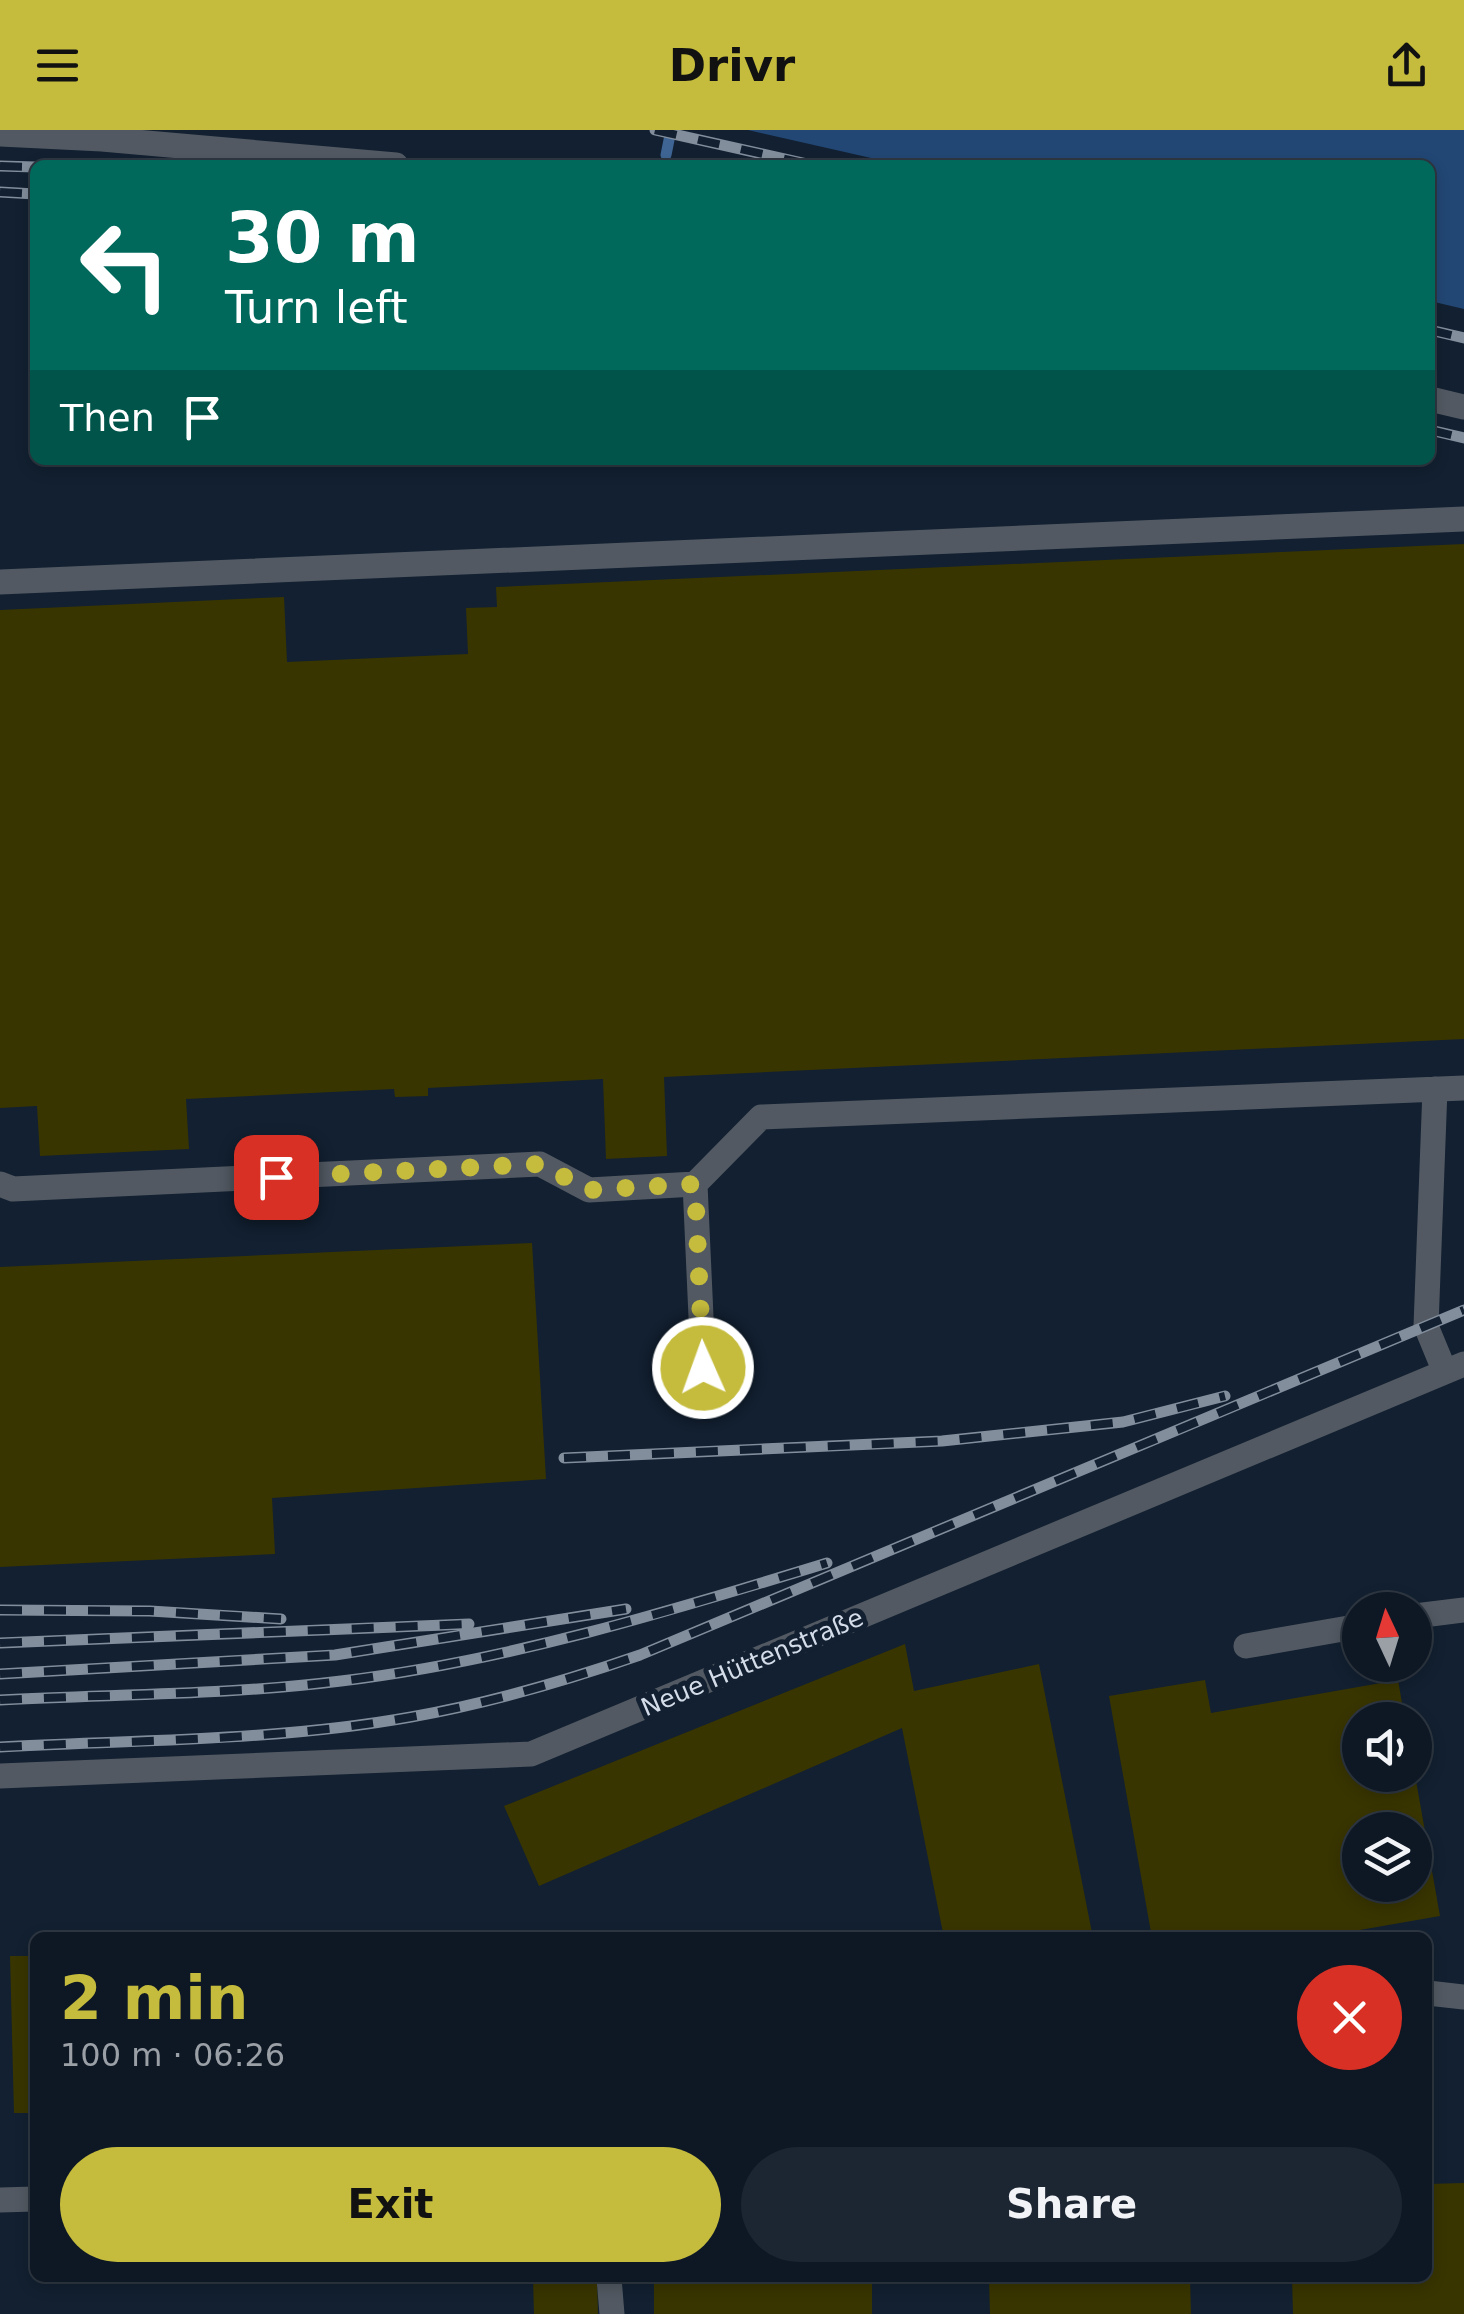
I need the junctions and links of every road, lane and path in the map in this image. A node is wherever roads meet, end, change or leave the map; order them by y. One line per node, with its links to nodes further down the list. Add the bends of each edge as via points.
1 (0, 134): 2 (street)
2 (342, 160)
3 (1435, 399): 4 (street)
4 (1464, 407)
5 (1464, 519): 6 (street)
6 (0, 582)
7 (1464, 1088): 8 (street)
8 (1435, 1089): 10 (street, via 761,1117); 11 (street, via 1426,1326)
9 (0, 1184): 10 (street, via 13,1189 540,1164 589,1190)
10 (695, 1184): 12 (street)
11 (1454, 1368): 17 (street, Neue Hüttenstraße, via 531,1754)
12 (705, 1405)
13 (1464, 1610): 14 (street)
14 (1432, 1614)
15 (1342, 1629): 16 (street)
16 (1246, 1646)
17 (0, 1776)
18 (1432, 1993): 19 (street)
19 (1464, 1997)
20 (30, 2199): 21 (street)
21 (0, 2200)
22 (609, 2282): 23 (street)
23 (612, 2314)

